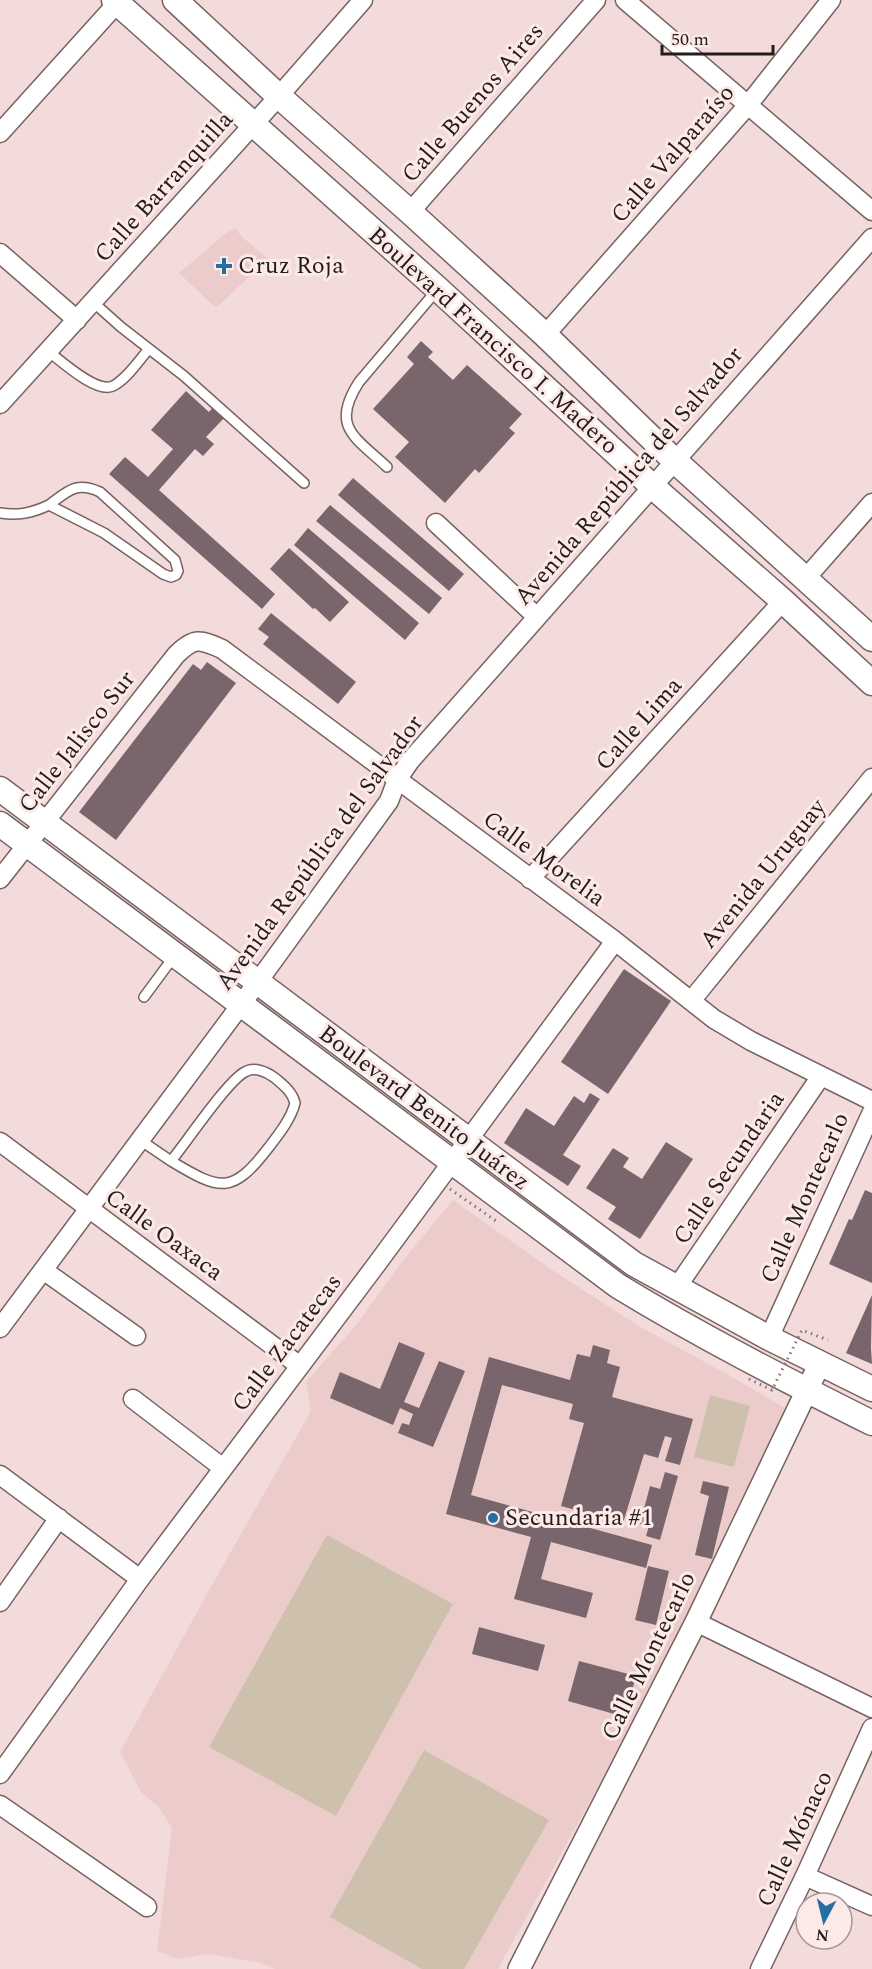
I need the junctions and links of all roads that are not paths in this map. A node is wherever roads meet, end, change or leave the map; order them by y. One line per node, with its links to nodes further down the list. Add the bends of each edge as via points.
1 (175, 0): 7 (main road, Boulevard Francisco I. Madero)
2 (363, 0): 7 (street, Calle Barranquilla)
3 (596, 0): 11 (street, Calle Buenos Aires)
4 (624, 0): 8 (street)
5 (831, 0): 8 (street, Calle Valparaíso)
6 (117, 1): 9 (main road, Boulevard Francisco I. Madero); 10 (street)
7 (279, 96): 9 (street, Calle Barranquilla); 11 (main road, Boulevard Francisco I. Madero)
8 (748, 105): 12 (street); 18 (street, Calle Valparaíso)
9 (253, 124): 15 (main road, Boulevard Francisco I. Madero); 16 (street, Calle Barranquilla)
10 (0, 133)
11 (410, 212): 18 (main road, Boulevard Francisco I. Madero)
12 (872, 212)
13 (872, 238): 22 (street, Avenida República del Salvador)
14 (0, 253): 17 (street)
15 (438, 289): 23 (lane, via 349,398 345,420 354,436); 25 (main road, Boulevard Francisco I. Madero)
16 (93, 302): 17 (street, Calle Barranquilla); 19 (lane)
17 (77, 320): 20 (street, Calle Barranquilla)
18 (546, 335): 22 (main road, Boulevard Francisco I. Madero)
19 (149, 349): 20 (lane, via 111,388 91,383); 24 (lane)
20 (48, 351): 21 (street, Calle Barranquilla)
21 (0, 404)
22 (675, 461): 25 (street, Avenida República del Salvador); 30 (main road, Boulevard Francisco I. Madero)
23 (387, 467)
24 (304, 483)
25 (653, 487): 31 (main road, Boulevard Francisco I. Madero); 32 (street, Avenida República del Salvador)
26 (872, 503): 30 (street)
27 (49, 505): 27 (lane, via 104,533 164,574 176,575 175,560 100,492 78,487); 28 (lane, via 20,515)
28 (0, 513)
29 (435, 523): 32 (street)
30 (806, 578): 33 (main road, Boulevard Francisco I. Madero)
31 (783, 601): 35 (main road, Boulevard Francisco I. Madero); 43 (street, Calle Lima)
32 (537, 617): 37 (street, Avenida República del Salvador, via 427,740)
33 (872, 639)
34 (198, 641): 37 (street, Calle Morelia, via 222,649); 39 (street, Calle Jalisco Sur, via 187,644 176,654)
35 (872, 683)
36 (872, 778): 48 (street, Avenida Uruguay)
37 (397, 780): 43 (street, Calle Morelia); 46 (street, Avenida República del Salvador, via 388,801)
38 (0, 789): 39 (main road, Boulevard Benito Juárez)
39 (45, 823): 41 (street, Calle Jalisco Sur); 46 (main road, Boulevard Benito Juárez)
40 (0, 824): 41 (main road, Boulevard Benito Juárez)
41 (27, 844): 42 (street, Calle Jalisco Sur); 45 (main road, Boulevard Benito Juárez)
42 (0, 879)
43 (530, 879): 44 (street, Calle Morelia)
44 (615, 941): 48 (street, Calle Morelia); 54 (street, Calle Zacatecas)
45 (175, 955): 47 (lane); 49 (main road, Boulevard Benito Juárez)
46 (257, 982): 49 (street, Avenida República del Salvador); 54 (main road, Boulevard Benito Juárez)
47 (144, 997)
48 (691, 1001): 50 (street, Calle Morelia, via 751,1041)
49 (241, 1004): 53 (street, Avenida República del Salvador); 57 (main road, Boulevard Benito Juárez)
50 (821, 1076): 51 (street, Calle Morelia); 60 (street, Calle Secundaria)
51 (872, 1101)
52 (872, 1112): 63 (street, Calle Montecarlo)
53 (140, 1140): 56 (lane); 58 (street, Avenida República del Salvador)
54 (467, 1141): 57 (street, Calle Zacatecas); 60 (main road, Boulevard Benito Juárez, via 634,1264)
55 (0, 1142): 58 (street, Calle Oaxaca)
56 (171, 1161): 56 (lane, via 244,1072 259,1070 270,1074 291,1094 295,1103 288,1120 252,1170 238,1181 211,1181)
57 (452, 1162): 65 (street, Calle Zacatecas); 67 (main road, Boulevard Benito Juárez, via 618,1286 671,1319)
58 (89, 1209): 59 (street, Avenida República del Salvador); 65 (street, Calle Oaxaca)
59 (43, 1270): 61 (street, Avenida República del Salvador); 62 (street)
60 (677, 1287): 63 (main road, Boulevard Benito Juárez)
61 (0, 1328)
62 (136, 1336)
63 (769, 1338): 64 (main road, Boulevard Benito Juárez)
64 (820, 1363): 66 (main road, Boulevard Benito Juárez); 67 (street, Calle Montecarlo)
65 (300, 1366): 70 (street, Calle Zacatecas)
66 (872, 1389)
67 (806, 1390): 69 (main road, Boulevard Benito Juárez); 75 (street, Calle Montecarlo)
68 (133, 1399): 70 (street)
69 (872, 1423)
70 (223, 1468): 73 (street, Calle Zacatecas)
71 (0, 1475): 72 (street)
72 (59, 1518): 73 (street); 74 (street)
73 (140, 1579): 78 (street, Calle Zacatecas)
74 (0, 1602)
75 (696, 1622): 76 (street); 83 (street, Calle Montecarlo)
76 (872, 1708)
77 (872, 1728): 80 (street, Calle Mónaco)
78 (0, 1774)
79 (0, 1805): 82 (street)
80 (806, 1876): 81 (street); 84 (street, Calle Mónaco)
81 (872, 1906)
82 (147, 1907)
83 (519, 1969)
84 (760, 1969)

